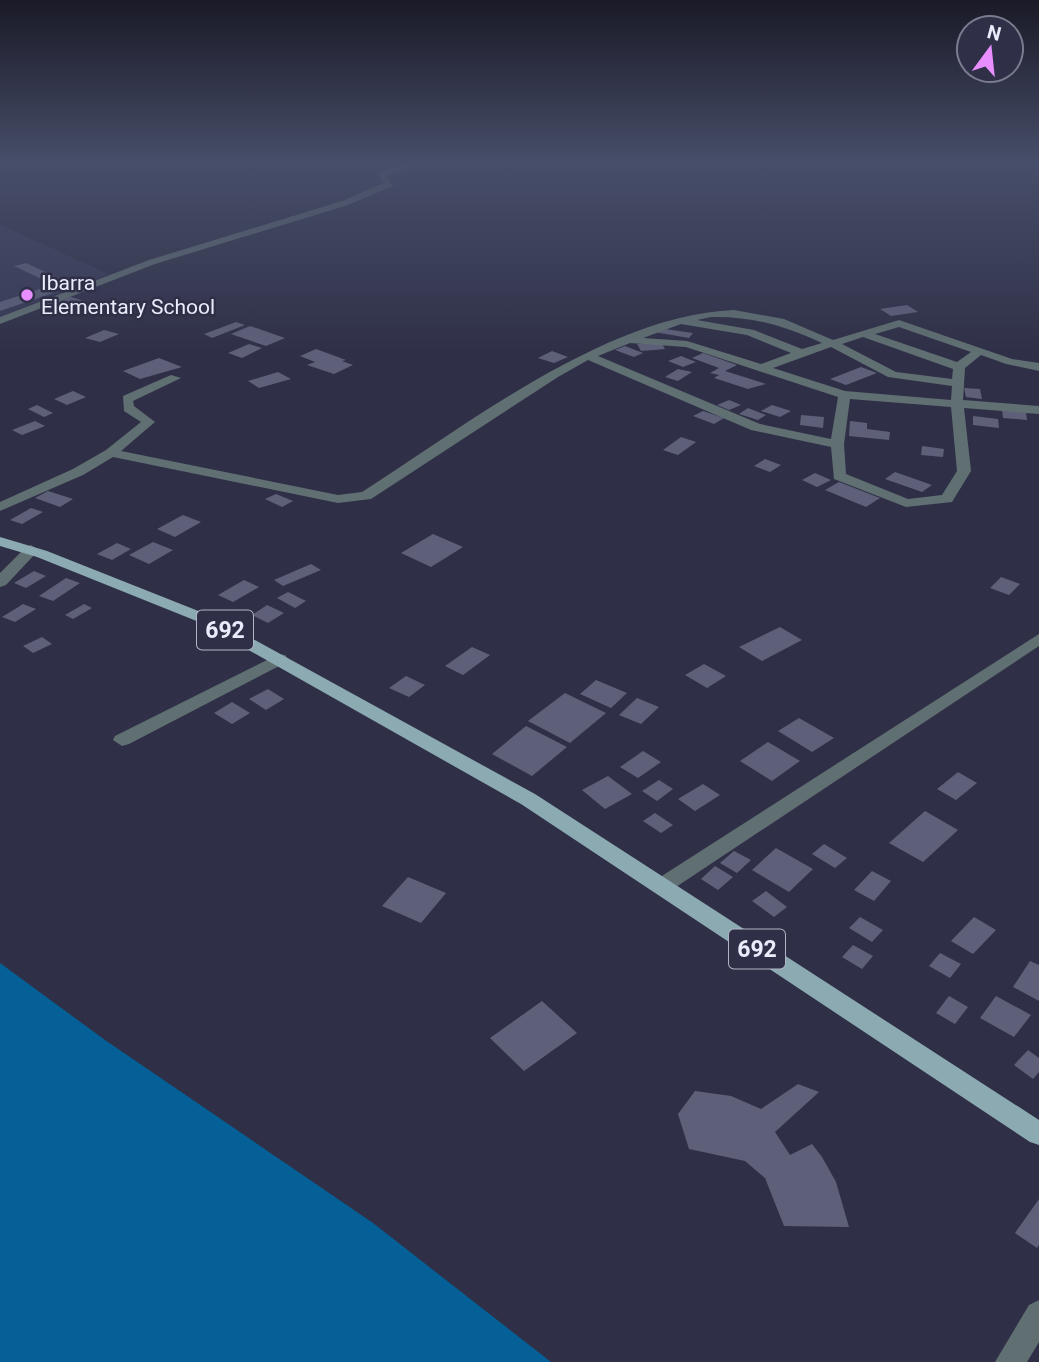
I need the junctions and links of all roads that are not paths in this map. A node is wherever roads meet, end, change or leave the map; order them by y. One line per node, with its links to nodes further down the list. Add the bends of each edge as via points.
1 (271, 226): 3 (street, via 152,262)
2 (681, 320): 5 (street); 6 (street, via 720,311 754,315 802,328); 8 (street, via 750,332)
3 (0, 321)
4 (867, 335): 6 (street); 7 (street, via 899,324); 10 (street)
5 (629, 340): 9 (street); 12 (street, via 687,344)
6 (834, 344): 8 (street); 14 (street, via 883,371)
7 (979, 351): 10 (street); 11 (street)
8 (802, 353): 12 (street)
9 (588, 356): 18 (street, via 756,427); 19 (street, via 366,496 338,499)
10 (959, 367): 14 (street)
11 (1039, 367)
12 (762, 368): 15 (street)
13 (176, 378): 19 (street, via 127,399 128,408 149,422)
14 (958, 383): 16 (street)
15 (844, 395): 16 (street); 18 (street)
16 (957, 405): 17 (street); 18 (street, via 964,471 947,499 906,503 839,476)
17 (1039, 410)
18 (837, 444)
19 (111, 453): 20 (street)
20 (0, 507)
21 (0, 541): 22 (main road, 692)
22 (31, 550): 23 (street); 25 (main road, 692, via 205,619)
23 (0, 582)
24 (1039, 639): 27 (street)
25 (279, 659): 26 (street); 27 (main road, 692, via 473,766)
26 (122, 740)
27 (662, 886): 28 (main road, 692)
28 (1039, 1135)
29 (1039, 1315): 30 (street)
30 (1010, 1362)

